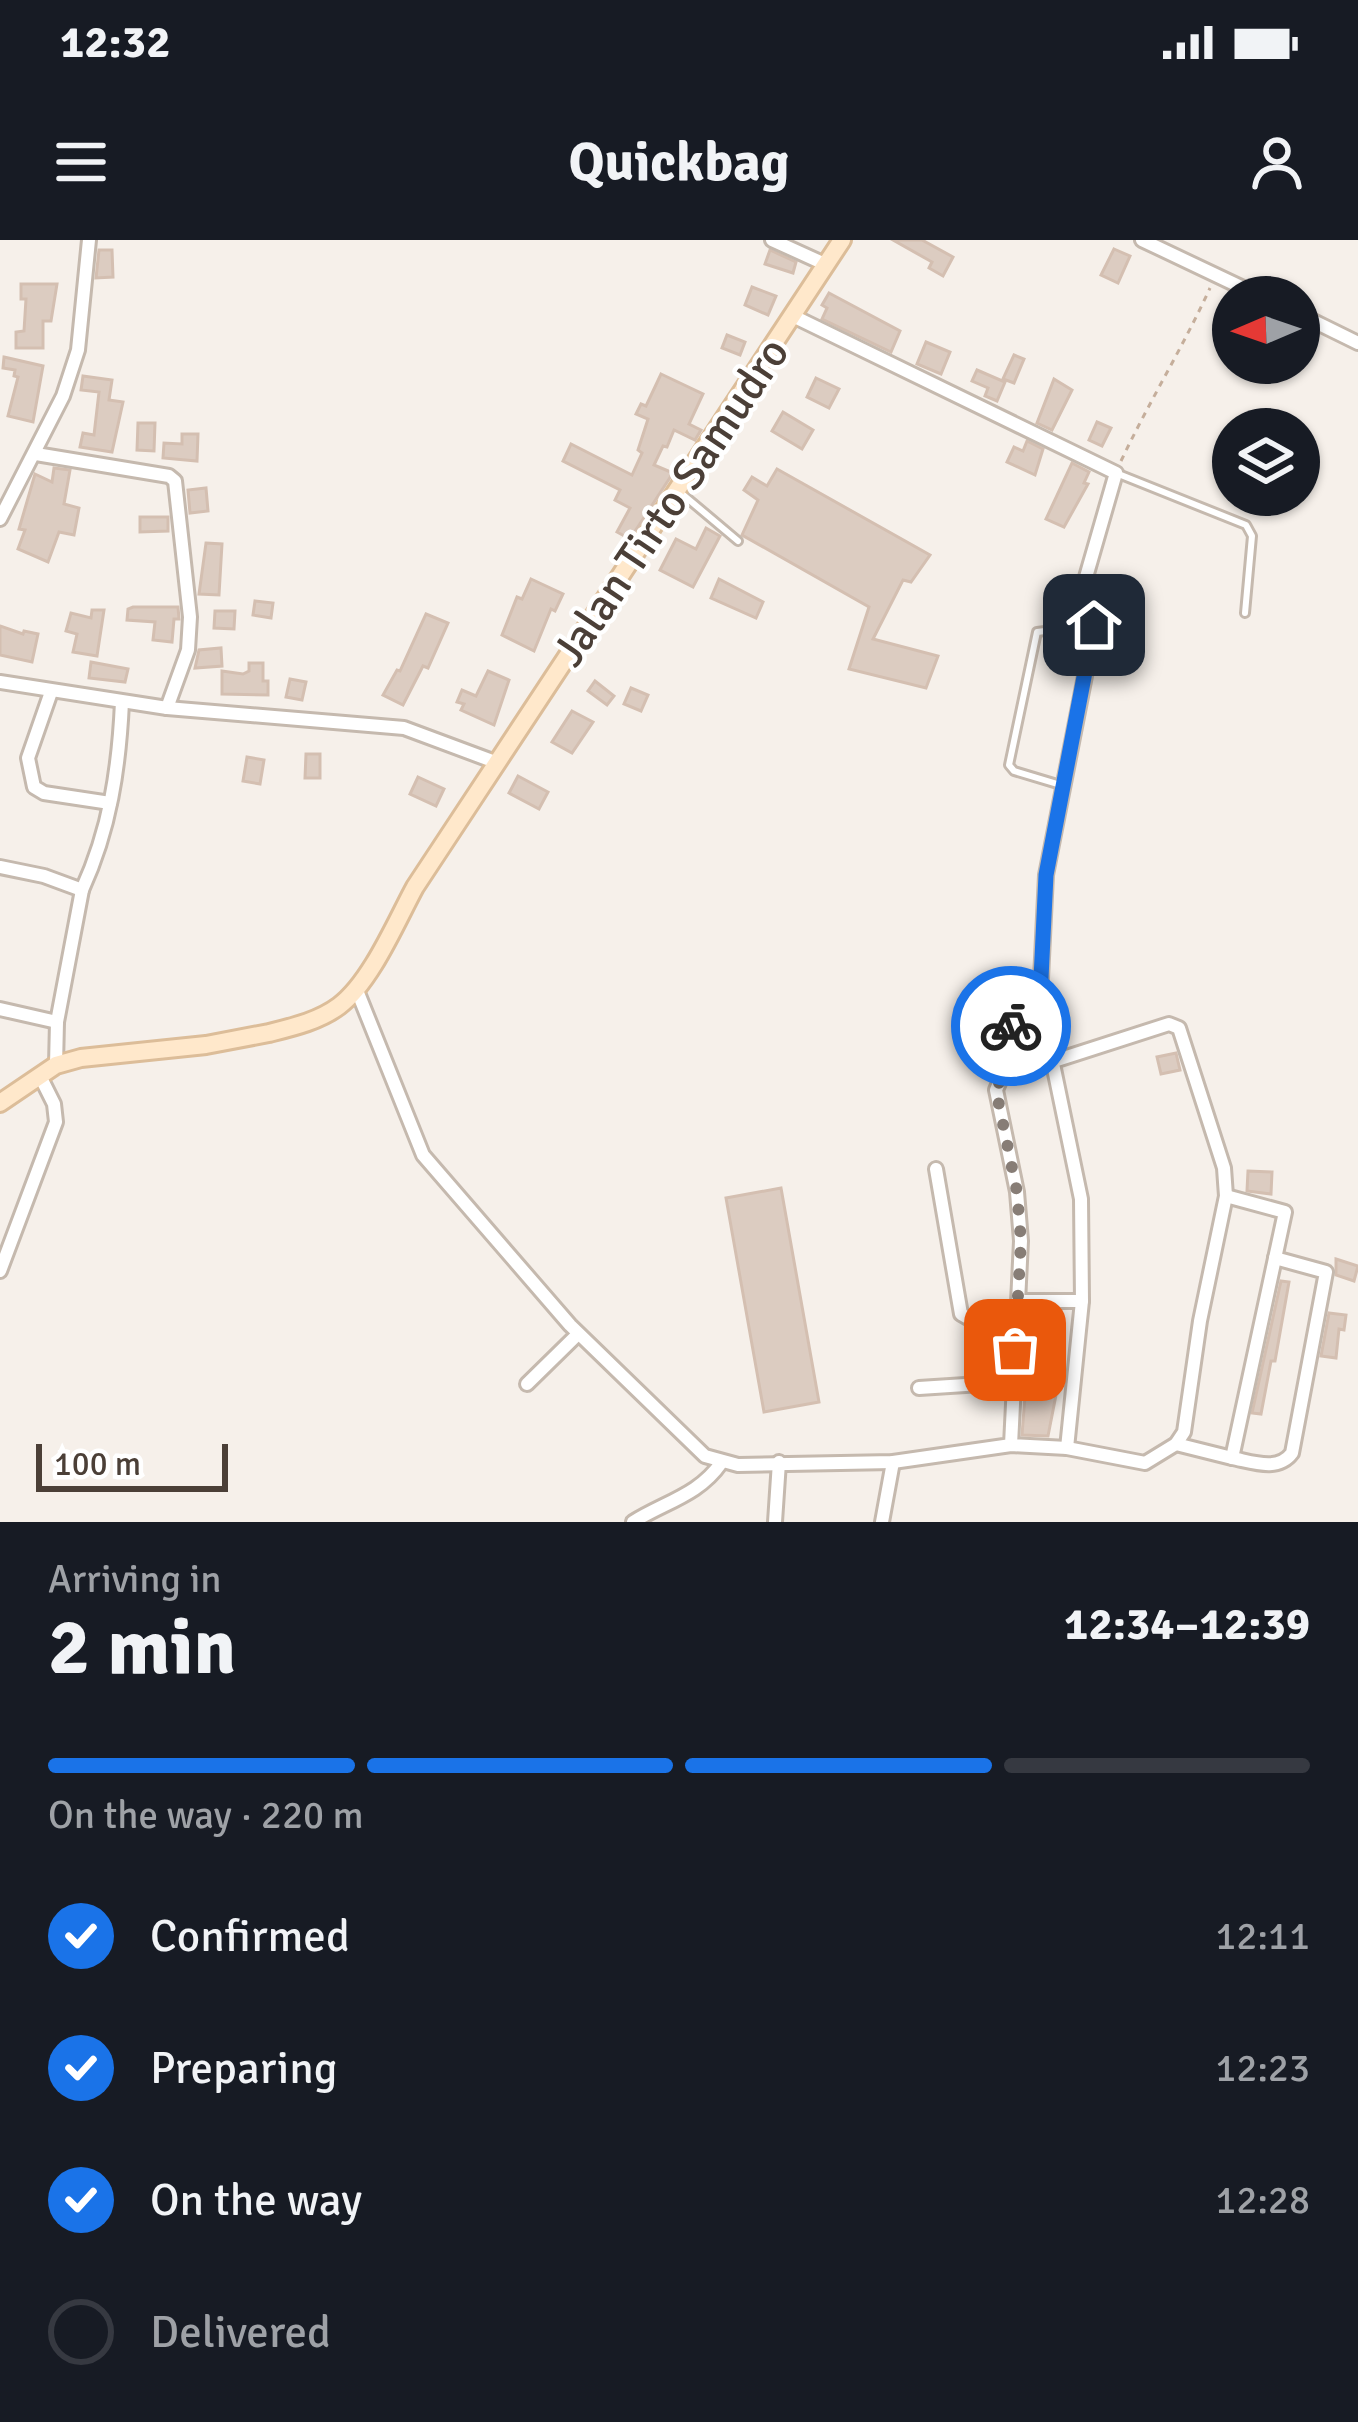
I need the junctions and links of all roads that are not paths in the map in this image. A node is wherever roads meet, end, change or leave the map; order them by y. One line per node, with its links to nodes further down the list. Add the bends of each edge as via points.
1 (89, 240): 10 (street, via 78,350)
2 (772, 240): 5 (street)
3 (842, 240): 5 (street, Jalan Tirto Samudro)
4 (1142, 240): 6 (street)
5 (827, 265): 7 (street, Jalan Tirto Samudro)
6 (1216, 276)
7 (795, 317): 11 (street); 12 (street, Jalan Tirto Samudro)
8 (1320, 324): 9 (street)
9 (1358, 343)
10 (36, 454): 13 (street); 20 (street, via 176,481 190,617 188,650)
11 (1116, 473): 15 (lane, via 1246,525 1252,536); 16 (street, via 1082,591)
12 (678, 491): 14 (lane); 21 (street, Jalan Tirto Samudro)
13 (0, 519)
14 (738, 541)
15 (1245, 613)
16 (1094, 625): 22 (street); 22 (lane, via 1037,632 1009,765)
17 (0, 682): 18 (street)
18 (50, 692): 19 (street); 23 (street, via 28,758 34,787)
19 (122, 702): 20 (street); 23 (street)
20 (167, 708): 21 (street, via 404,728)
21 (498, 763): 26 (street, Jalan Tirto Samudro)
22 (1065, 786): 32 (street, via 1046,875 1039,1020 982,1034 986,1060)
23 (110, 803): 25 (street)
24 (0, 867): 25 (street)
25 (82, 890): 28 (street)
26 (356, 988): 30 (street, Jalan Tirto Samudro, via 301,1025); 41 (street, via 423,1154)
27 (0, 1009): 28 (street)
28 (57, 1022): 30 (street)
29 (1052, 1059): 32 (street); 35 (street, via 1168,1024 1179,1028); 39 (street, via 1081,1199)
30 (56, 1065): 31 (street, Jalan Tirto Samudro)
31 (40, 1076): 33 (street, Jalan Tirto Samudro); 37 (street, via 56,1122)
32 (1001, 1078): 38 (street, via 996,1090 1020,1225)
33 (0, 1103)
34 (936, 1169): 40 (street, via 962,1314)
35 (1226, 1196): 36 (street, via 1285,1212); 45 (street)
36 (1275, 1258): 48 (street); 48 (street, via 1326,1272 1292,1453 1271,1465)
37 (0, 1270)
38 (1019, 1301): 39 (street); 40 (street)
39 (1082, 1301): 47 (street)
40 (1017, 1318): 42 (street)
41 (578, 1334): 43 (street); 51 (street, via 705,1456)
42 (1012, 1382): 44 (street); 46 (street)
43 (527, 1384)
44 (919, 1388)
45 (1176, 1444): 47 (street, via 1145,1463); 48 (street)
46 (1011, 1445): 47 (street); 50 (street)
47 (1067, 1448)
48 (1232, 1458)
49 (779, 1462): 50 (street); 51 (street); 53 (street)
50 (892, 1462): 54 (street)
51 (722, 1463): 52 (street, via 705,1484)
52 (633, 1522)
53 (775, 1522)
54 (882, 1522)

